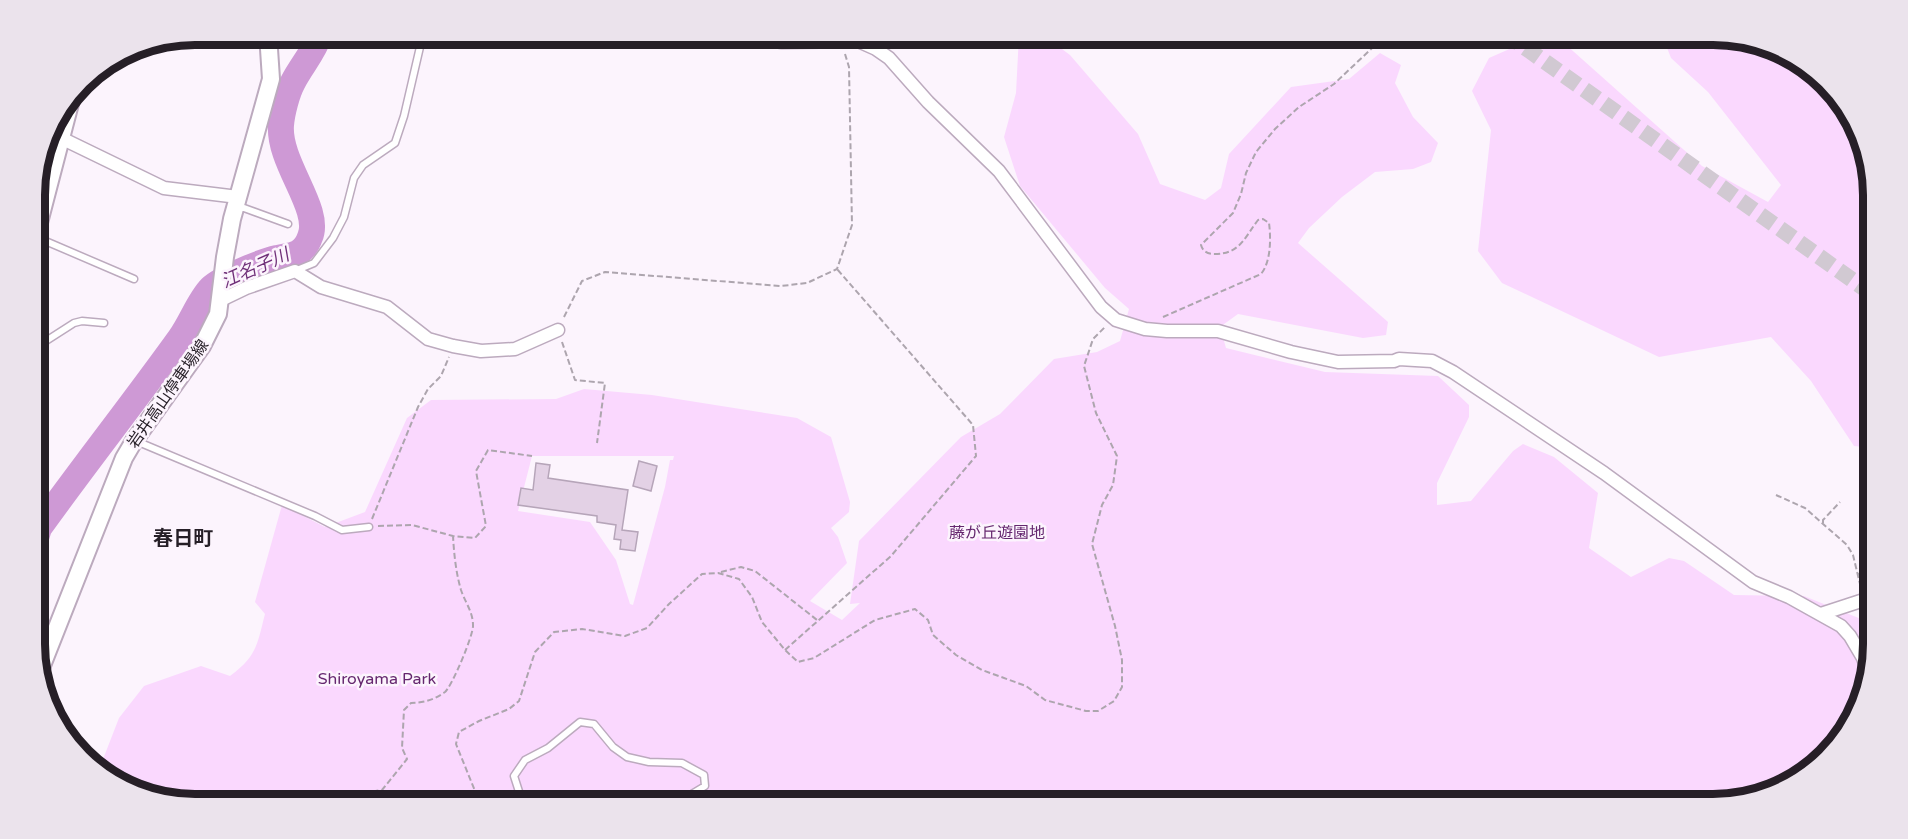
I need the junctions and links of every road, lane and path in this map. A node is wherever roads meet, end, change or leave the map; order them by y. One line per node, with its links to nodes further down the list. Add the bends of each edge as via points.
1 (269, 45): 9 (main road, 岩井高山停車場線, via 271,79)
2 (420, 45): 13 (lane, via 395,143 363,165 354,178 344,217 333,238 314,263)
3 (842, 45): 12 (path, via 849,67 852,225)
4 (868, 45): 16 (street, via 889,58 999,171 1101,307)
5 (1375, 45): 18 (path, via 1334,84 1275,129 1256,152 1233,213 1201,245 1209,254 1235,249 1263,219 1269,223 1270,231 1268,262 1262,274 1157,320)
6 (66, 118): 7 (main road)
7 (61, 138): 8 (main road); 9 (street, via 164,188)
8 (45, 189)
9 (236, 202): 10 (lane); 15 (main road, 岩井高山停車場線)
10 (288, 224)
11 (45, 241): 14 (lane)
12 (837, 269): 19 (path, via 807,283 781,286 605,272 582,281); 36 (path, via 973,425 976,456 891,556)
13 (295, 271): 15 (street); 21 (street, via 321,288 387,307 428,339)
14 (134, 279)
15 (221, 298): 22 (main road, 岩井高山停車場線, via 207,339)
16 (1116, 320): 18 (street); 37 (path, via 1093,339 1084,366 1096,413 1117,456 1113,484 1102,505 1092,544 1122,660 1122,687 1114,701 1098,711 1086,711 1045,700 1026,686 982,670 956,655 933,635 928,620 915,609 875,620 814,658 798,662)
17 (104, 323): 20 (lane, via 74,323)
18 (1134, 324): 35 (street, via 1167,331 1218,331 1338,362 1432,361 1604,473 1754,582)
19 (558, 330): 21 (street, via 516,349 481,351); 23 (path, via 575,380 605,383)
20 (45, 342)
21 (453, 346): 28 (path, via 441,376 418,407)
22 (134, 441): 28 (lane, via 342,530); 38 (main road, 岩井高山停車場線)
23 (597, 443)
24 (532, 456): 29 (path, via 488,450 476,471 486,526 475,538)
25 (1776, 495): 27 (path, via 1800,505)
26 (1840, 502): 27 (path)
27 (1822, 523): 32 (path, via 1851,550)
28 (369, 527): 29 (path, via 412,525)
29 (453, 536): 40 (path, via 461,590 473,626 466,651 446,691 427,702 411,703 404,710 402,748 406,759 382,790)
30 (1863, 571): 32 (path)
31 (718, 573): 36 (path, via 741,567 755,572); 37 (path, via 739,579 762,622); 41 (path, via 702,574 647,628 626,636 582,629 554,632 535,652 519,701 459,732 456,744)
32 (1858, 575): 33 (path)
33 (1863, 587)
34 (1863, 601): 35 (street)
35 (1821, 614): 39 (street, via 1841,626)
36 (818, 621): 37 (path)
37 (785, 650)
38 (46, 656)
39 (1863, 657)
40 (357, 794)
41 (477, 794)
42 (520, 794): 43 (lane, via 514,776 525,760 548,748 580,722 594,724 627,757 682,763 704,775 705,786)
43 (692, 794)

